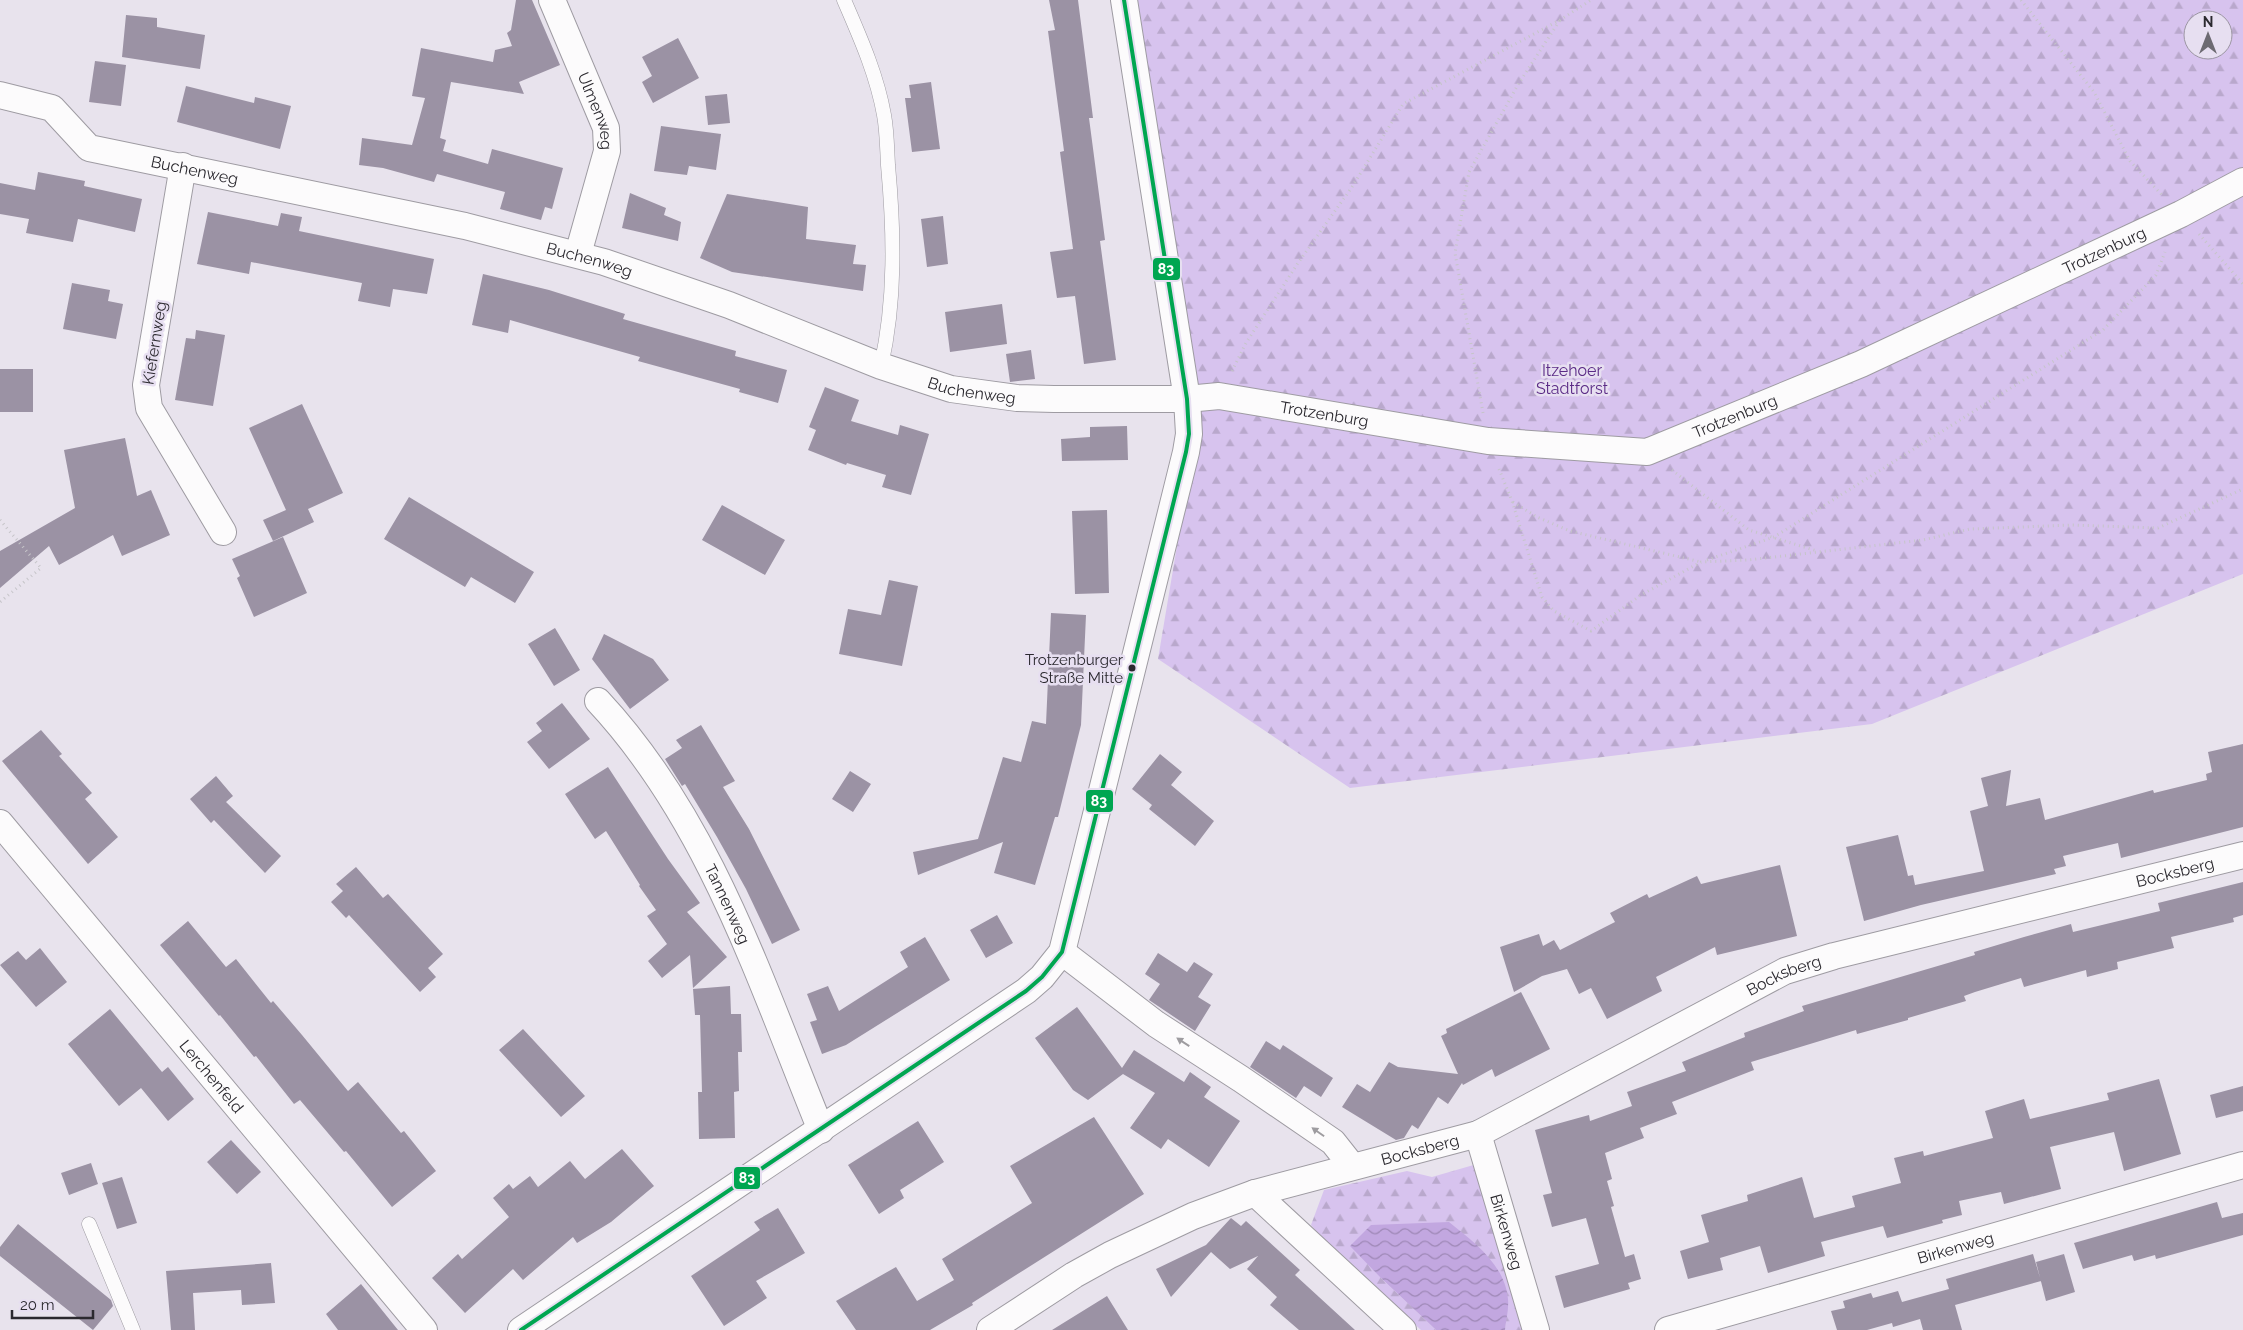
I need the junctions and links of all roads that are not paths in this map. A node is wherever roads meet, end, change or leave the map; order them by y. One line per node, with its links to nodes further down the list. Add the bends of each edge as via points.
1 (552, 0): 7 (street, Ulmenweg, via 606,128 608,140)
2 (844, 0): 8 (lane, via 865,48 884,114 891,194 892,274 888,334)
3 (1124, 0): 9 (street)
4 (0, 95): 5 (street, Buchenweg, via 52,108 89,148)
5 (183, 166): 7 (street, Buchenweg, via 466,226); 10 (street, Kiefernweg, via 146,394 149,408)
6 (2243, 182): 9 (street, Trotzenburg, via 1861,364 1647,452 1488,441 1219,396)
7 (578, 254): 8 (street, Buchenweg, via 694,292)
8 (881, 366): 9 (street, Buchenweg, via 952,389 1017,398)
9 (1187, 400): 14 (street, via 1189,434 1186,452)
10 (223, 532)
11 (598, 700): 15 (street, Tannenweg, via 640,752 708,860 729,902)
12 (0, 823): 22 (street, Lerchenfeld)
13 (2243, 855): 16 (street, Bocksberg, via 1852,951 1785,971)
14 (1062, 952): 15 (street, via 1026,991); 18 (street, one-way to 14, via 1333,1142 1156,1024)
15 (820, 1130): 23 (street)
16 (1478, 1134): 18 (street, Bocksberg); 26 (street, Birkenweg)
17 (2243, 1165): 27 (street, Birkenweg)
18 (1352, 1166): 19 (street, Bocksberg)
19 (1255, 1193): 24 (street, Bocksberg, via 1193,1216 1110,1255); 25 (street)
20 (89, 1224): 21 (lane)
21 (134, 1330)
22 (424, 1330)
23 (521, 1330)
24 (990, 1330)
25 (1403, 1330)
26 (1536, 1330)
27 (1668, 1330)

